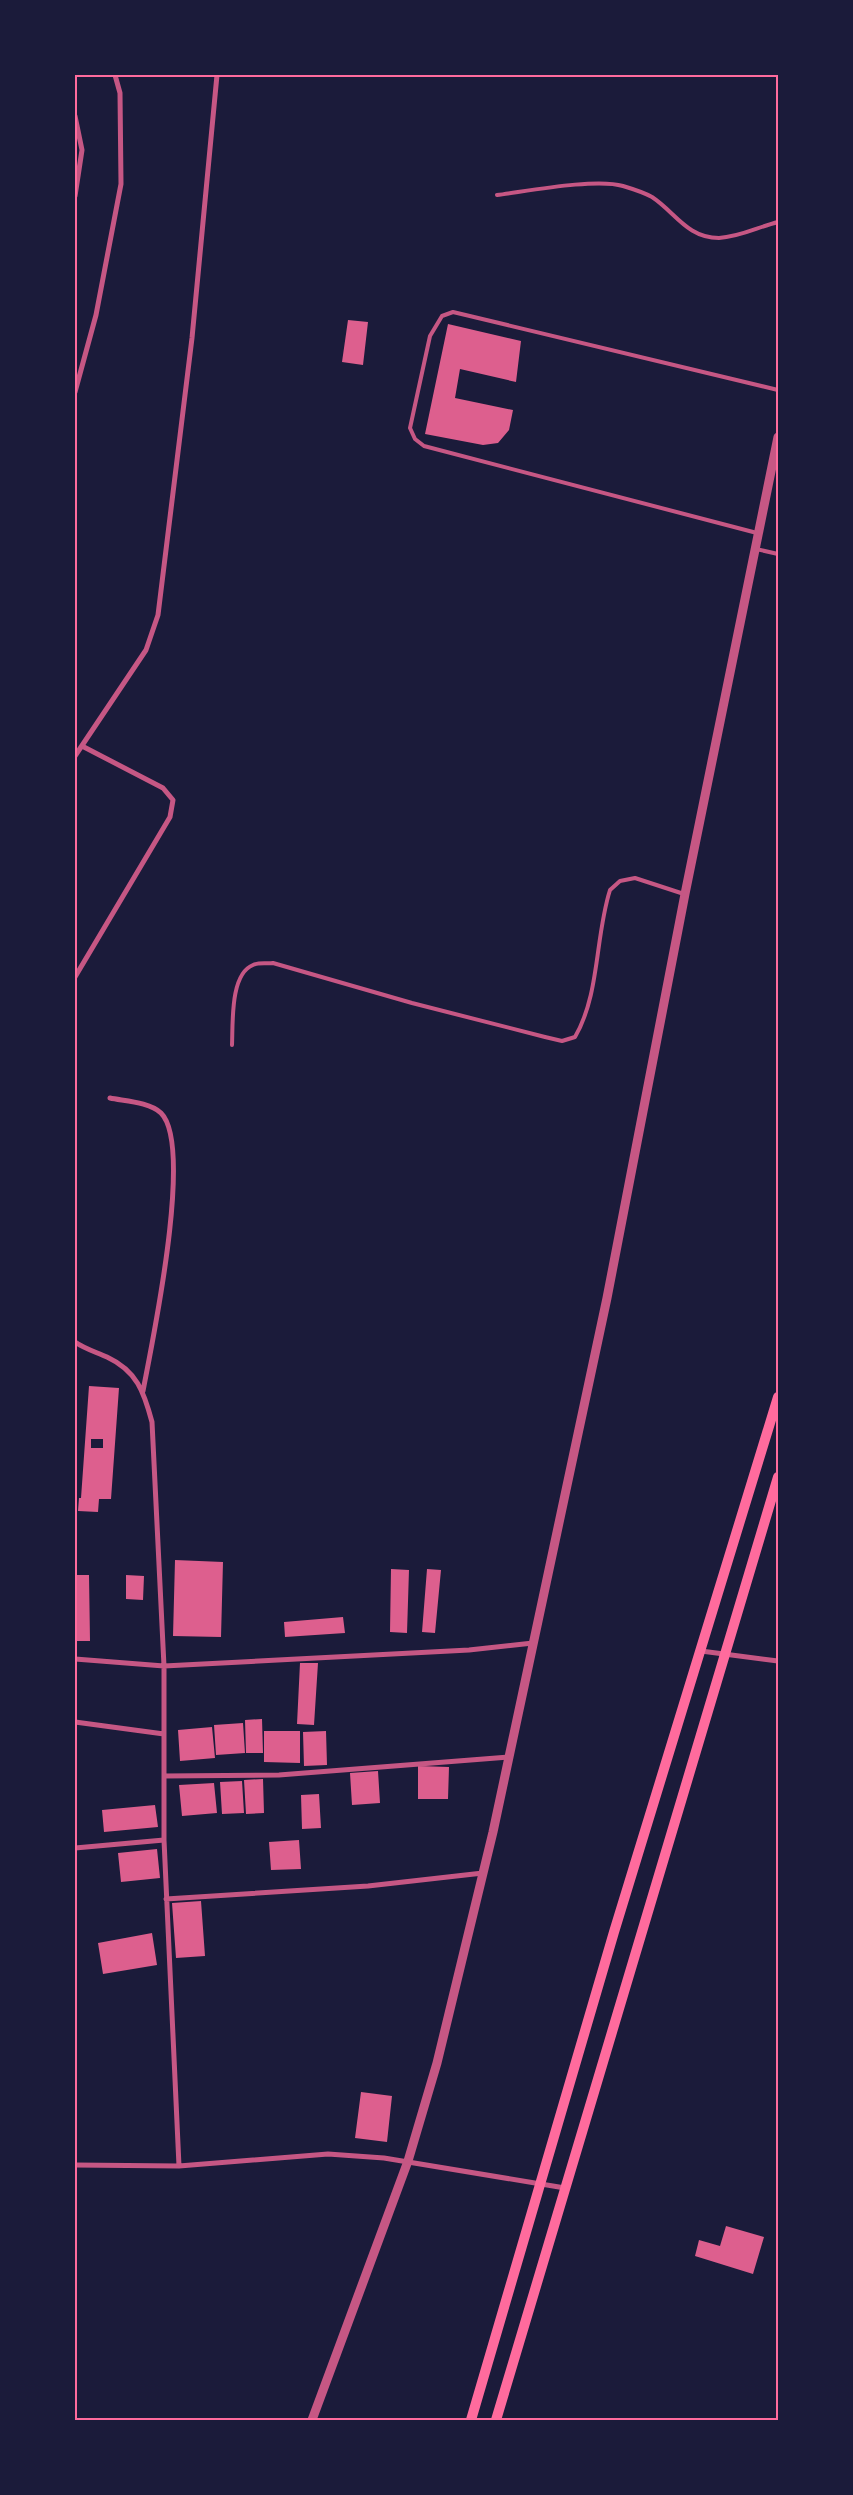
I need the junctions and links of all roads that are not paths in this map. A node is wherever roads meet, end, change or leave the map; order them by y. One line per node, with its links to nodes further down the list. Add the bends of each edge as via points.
1 (116, 75): 8 (street, via 120,93 121,184 96,315)
2 (217, 75): 13 (street, via 192,338 158,615 146,650)
3 (75, 116): 5 (street, via 82,150)
4 (497, 195): 6 (lane, via 594,184 621,185 652,198 677,221 705,237 738,236)
5 (75, 196)
6 (778, 222)
7 (778, 390): 10 (lane, via 453,312 442,316 430,336 410,428 415,439 424,446)
8 (75, 392)
9 (778, 437): 10 (street)
10 (757, 533): 11 (street)
11 (754, 548): 12 (lane); 15 (street)
12 (778, 554)
13 (82, 746): 14 (street); 16 (street, via 163,788 173,800 170,816)
14 (75, 756)
15 (685, 894): 17 (lane, via 635,878 620,880 610,890 590,992 582,1024 575,1037 562,1041 544,1037 273,963 254,964 241,974 236,993); 23 (street, via 607,1298)
16 (75, 976)
17 (232, 1045)
18 (110, 1098): 20 (street, via 153,1107 162,1114 171,1139 172,1220)
19 (75, 1342): 20 (street, via 108,1357 130,1372)
20 (144, 1392): 28 (street, via 152,1422)
21 (778, 1397): 24 (main road)
22 (778, 1477): 25 (main road)
23 (533, 1643): 28 (street, via 469,1650); 31 (street)
24 (700, 1651): 25 (street); 40 (main road)
25 (725, 1655): 27 (street); 41 (main road)
26 (75, 1659): 28 (street)
27 (778, 1661)
28 (164, 1666): 30 (street)
29 (75, 1722): 30 (street)
30 (164, 1734): 32 (street)
31 (509, 1757): 32 (street, via 279,1775); 35 (street)
32 (164, 1776): 33 (street)
33 (164, 1840): 34 (street); 36 (street)
34 (75, 1848)
35 (483, 1873): 36 (street, via 368,1886); 37 (street, via 437,2063)
36 (166, 1899): 39 (street)
37 (408, 2162): 39 (street, via 328,2154); 40 (street); 42 (street)
38 (75, 2165): 39 (street)
39 (179, 2166)
40 (540, 2184): 41 (street); 43 (main road)
41 (566, 2188): 44 (main road)
42 (312, 2420)
43 (471, 2420)
44 (496, 2420)

